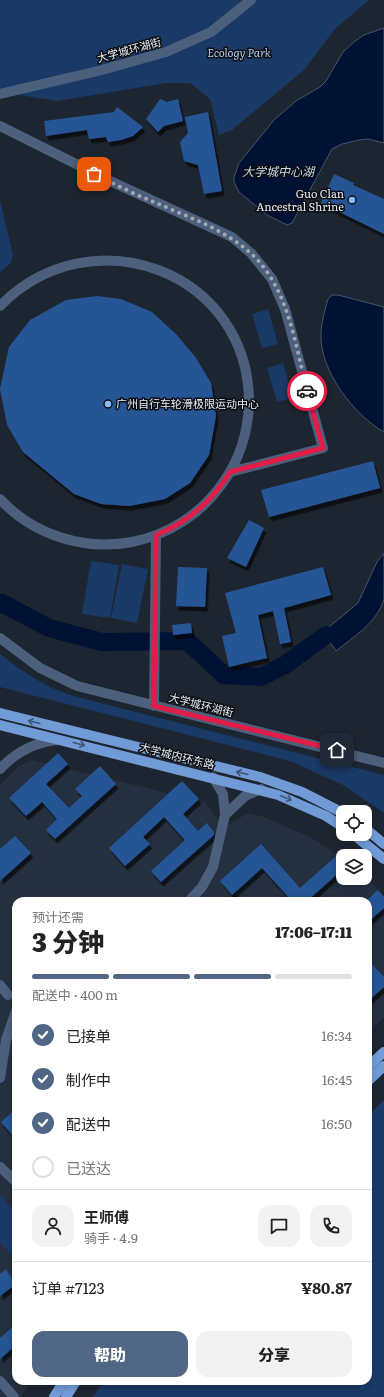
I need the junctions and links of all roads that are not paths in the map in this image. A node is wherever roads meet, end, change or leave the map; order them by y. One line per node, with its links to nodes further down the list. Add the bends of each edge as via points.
1 (252, 0): 2 (street, 大学城环湖街, via 211,32 166,52)
2 (0, 94)
3 (0, 126): 5 (street, via 232,238 251,253 272,279 285,309 323,448)
4 (0, 306): 5 (street, via 22,286 41,275 66,265 94,260 121,260 145,265 190,287 212,307 227,326 238,348 246,374 249,402 247,423 241,447)
5 (230, 472): 7 (street, via 197,512 177,526)
6 (0, 499): 7 (street, via 36,527 73,541 119,544)
7 (156, 535): 9 (street)
8 (0, 638): 9 (street, 大学城环湖街, via 25,658 57,678 76,686)
9 (154, 706): 13 (street, 大学城环湖街)
10 (0, 713): 17 (main road, 大学城内环东路, one-way to 10, via 302,792 260,777)
11 (0, 725): 12 (main road, 大学城内环东路)
12 (60, 740): 14 (street, via 43,742 23,750); 15 (main road, 大学城内环东路, one-way to 15)
13 (384, 763)
14 (0, 769)
15 (213, 777): 16 (main road, 大学城内环东路); 18 (street, via 223,794)
16 (261, 789): 18 (street, via 245,796); 19 (main road, 大学城内环东路, one-way to 19, via 303,805)
17 (336, 809)
18 (225, 815): 24 (street, via 213,867)
19 (336, 823)
20 (372, 834): 22 (main road)
21 (362, 841): 23 (main road)
22 (384, 844)
23 (384, 859)
24 (192, 897)
25 (0, 985): 26 (street)
26 (8, 995)
27 (12, 1021): 32 (street, via 7,1034)
28 (384, 1052): 29 (main road)
29 (372, 1063)
30 (384, 1066): 31 (main road)
31 (372, 1077)
32 (0, 1078)
33 (0, 1166): 34 (street)
34 (12, 1178)
35 (0, 1382): 38 (street)
36 (62, 1385): 39 (main road)
37 (74, 1385): 40 (main road)
38 (14, 1397)
39 (54, 1397)
40 (66, 1397)

